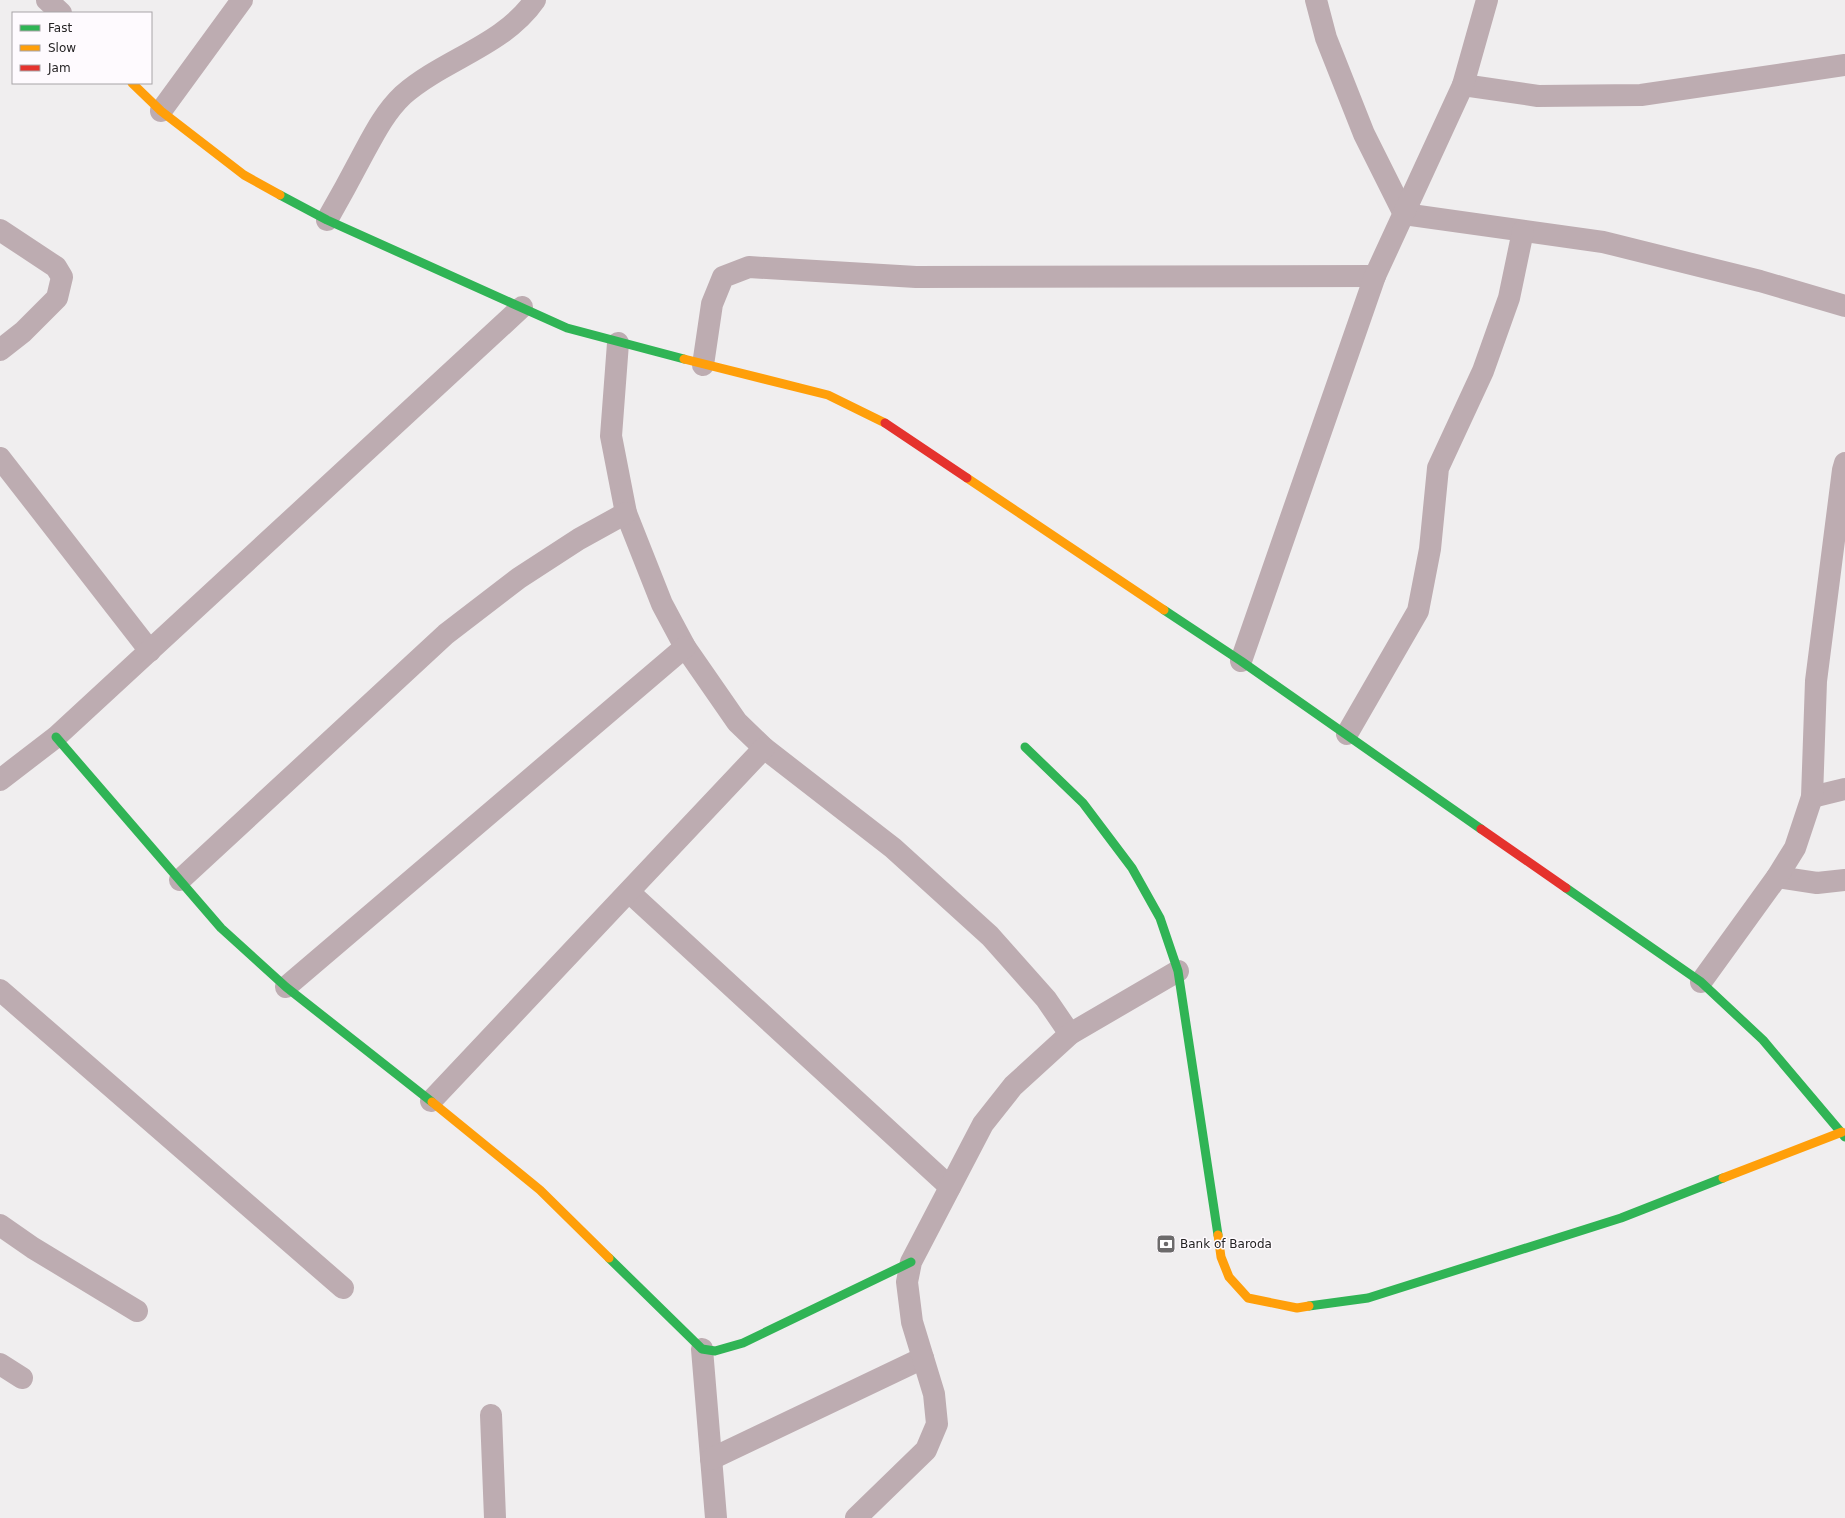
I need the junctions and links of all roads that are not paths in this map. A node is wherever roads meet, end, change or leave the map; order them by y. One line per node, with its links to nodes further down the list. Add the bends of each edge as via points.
1 (48, 0): 6 (street)
2 (242, 0): 10 (street)
3 (535, 0): 12 (street, via 528,10 496,39 431,74 402,96 379,125)
4 (1316, 0): 11 (street, via 1326,38 1364,134)
5 (1487, 0): 9 (street)
6 (60, 12)
7 (1845, 65): 9 (street, via 1641,95 1538,96)
8 (133, 84): 10 (street)
9 (1463, 85): 11 (street)
10 (161, 111): 12 (street, via 244,175)
11 (1404, 214): 14 (street); 15 (street)
12 (327, 220): 17 (street)
13 (0, 230): 19 (street, via 56,267 62,277 57,298 23,332)
14 (1524, 231): 16 (street, via 1603,242 1760,281); 27 (street, via 1509,298 1484,371 1438,468 1430,549 1418,611)
15 (1375, 276): 20 (street, via 916,277 749,267 723,277 712,304); 26 (street)
16 (1845, 306)
17 (522, 307): 18 (street, via 567,328); 25 (street)
18 (618, 343): 20 (street); 23 (street, via 611,436)
19 (0, 350)
20 (703, 365): 26 (street, via 828,396 877,418)
21 (0, 458): 25 (street)
22 (1845, 463): 33 (street, via 1816,681)
23 (626, 513): 24 (street, via 662,604); 35 (street, via 579,539 519,578 446,634)
24 (685, 647): 30 (street, via 737,722); 40 (street)
25 (150, 651): 28 (street)
26 (1241, 661): 27 (street)
27 (1347, 734): 39 (street)
28 (56, 737): 31 (street); 35 (street)
29 (1026, 747): 38 (street, via 1083,803 1132,868 1160,918)
30 (764, 748): 37 (street); 42 (street, via 893,848 990,936 1046,999)
31 (0, 780)
32 (1845, 789): 33 (street)
33 (1812, 797): 34 (street, via 1795,848)
34 (1777, 877): 36 (street, via 1817,883); 39 (street)
35 (180, 880): 40 (street, via 221,928)
36 (1845, 880)
37 (629, 892): 43 (street); 45 (street)
38 (1178, 971): 42 (street); 44 (street, via 1221,1257 1229,1278 1248,1298 1297,1308 1368,1298 1621,1218)
39 (1701, 982): 44 (street, via 1763,1040)
40 (286, 987): 43 (street)
41 (0, 990): 48 (street)
42 (1070, 1034): 45 (street, via 1013,1086 983,1124)
43 (431, 1101): 50 (street, via 540,1190)
44 (1844, 1135)
45 (950, 1187): 47 (street)
46 (0, 1225): 49 (street)
47 (911, 1262): 50 (street, via 743,1343 715,1351); 51 (street, via 907,1282 912,1322)
48 (343, 1288)
49 (137, 1311)
50 (702, 1349): 55 (street)
51 (923, 1358): 55 (street); 58 (street, via 934,1394 937,1424 926,1450)
52 (0, 1364): 53 (street)
53 (22, 1378)
54 (491, 1415): 56 (street)
55 (711, 1458): 57 (street)
56 (495, 1518)
57 (716, 1518)
58 (856, 1518)

